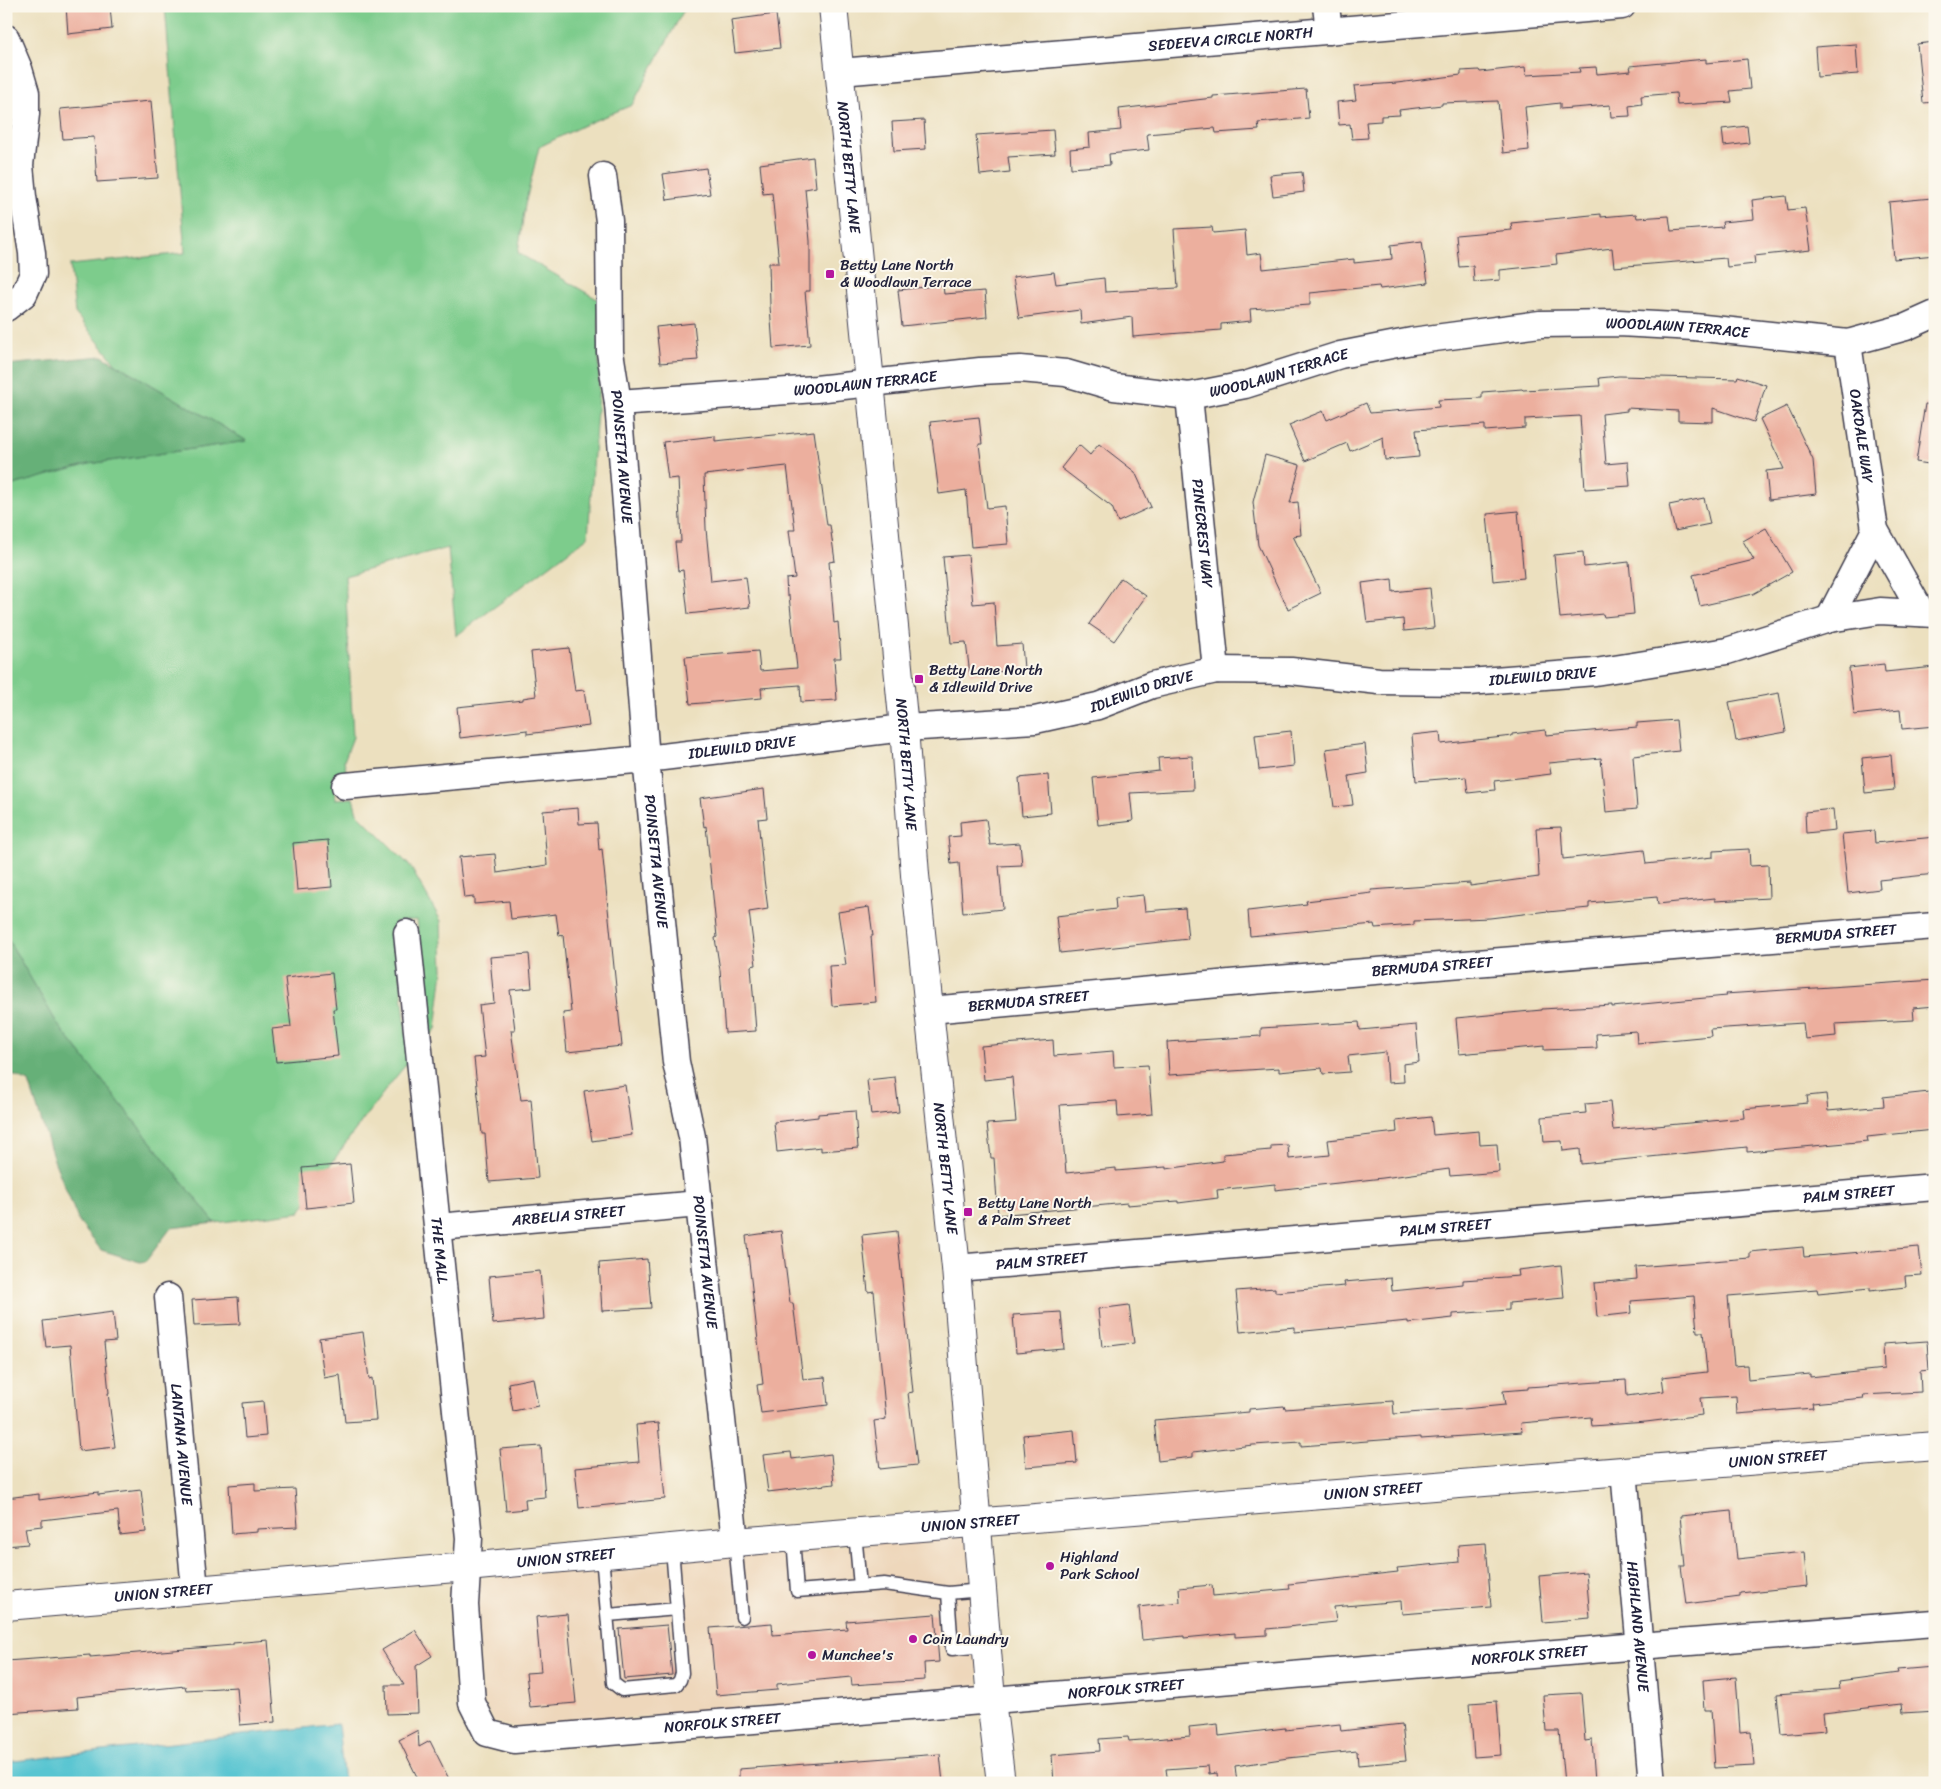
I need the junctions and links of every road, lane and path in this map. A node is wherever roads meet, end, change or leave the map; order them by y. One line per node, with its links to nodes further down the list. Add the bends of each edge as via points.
1 (833, 6): 5 (street, NORTH BETTY LANE)
2 (1621, 6): 3 (street, SEDEEVA CIRCLE NORTH)
3 (1327, 19): 5 (street, SEDEEVA CIRCLE NORTH)
4 (6, 38): 7 (street, via 26,93 20,164 33,274 24,294)
5 (840, 72): 10 (street, NORTH BETTY LANE)
6 (603, 176): 12 (street, POINSETTA AVENUE, via 609,221 610,352)
7 (6, 308)
8 (1935, 314): 9 (street, WOODLAWN TERRACE, via 1906,327)
9 (1848, 342): 11 (street, WOODLAWN TERRACE, via 1694,326 1540,324 1412,340 1340,355 1245,385); 13 (street, OAKDALE WAY)
10 (870, 382): 11 (street, WOODLAWN TERRACE, via 980,370 1020,370 1066,373 1114,386); 12 (street, WOODLAWN TERRACE, via 816,390); 17 (street, NORTH BETTY LANE)
11 (1189, 396): 16 (street, PINECREST WAY)
12 (618, 403): 18 (street, POINSETTA AVENUE)
13 (1875, 530): 14 (street, OAKDALE WAY); 15 (street)
14 (1929, 614): 15 (street, IDLEWILD DRIVE, via 1880,610)
15 (1829, 618): 16 (street, IDLEWILD DRIVE, via 1727,651 1595,672 1469,682 1379,681 1291,671)
16 (1216, 670): 17 (street, IDLEWILD DRIVE, via 1152,685 1098,706 1036,720)
17 (904, 728): 18 (street, IDLEWILD DRIVE); 22 (street, NORTH BETTY LANE, via 915,875)
18 (646, 759): 19 (street, IDLEWILD DRIVE); 24 (street, POINSETTA AVENUE, via 676,1062 692,1137)
19 (345, 786)
20 (1935, 926): 22 (street, BERMUDA STREET)
21 (407, 933): 25 (street, THE MALL)
22 (930, 1010): 26 (street, NORTH BETTY LANE)
23 (1935, 1187): 26 (street, PALM STREET)
24 (700, 1204): 25 (street, ARBELIA STREET); 33 (street, POINSETTA AVENUE)
25 (438, 1227): 36 (street, THE MALL, via 469,1538)
26 (956, 1268): 30 (street, NORTH BETTY LANE)
27 (168, 1297): 38 (street, LANTANA AVENUE)
28 (1935, 1446): 29 (street, UNION STREET)
29 (1624, 1471): 30 (street, UNION STREET); 47 (street, HIGHLAND AVENUE)
30 (977, 1523): 31 (street, UNION STREET); 39 (street, NORTH BETTY LANE)
31 (855, 1533): 32 (street, UNION STREET); 37 (lane)
32 (793, 1538): 33 (street, UNION STREET); 37 (lane, via 797,1591)
33 (735, 1542): 34 (street, UNION STREET); 44 (lane)
34 (672, 1548): 35 (street, UNION STREET); 42 (lane)
35 (602, 1555): 36 (street, UNION STREET); 43 (lane)
36 (467, 1567): 38 (street, UNION STREET); 48 (street, NORFOLK STREET, via 465,1605 472,1703 486,1733 514,1740)
37 (860, 1586): 40 (lane, via 884,1584)
38 (194, 1590): 41 (street, UNION STREET)
39 (982, 1590): 40 (lane); 46 (street, NORTH BETTY LANE)
40 (948, 1593): 46 (lane, via 952,1649)
41 (6, 1606)
42 (677, 1609): 43 (lane); 43 (lane, via 680,1680 676,1685 622,1690 613,1683)
43 (608, 1615)
44 (742, 1617)
45 (1935, 1623): 47 (street, NORFOLK STREET)
46 (987, 1646): 48 (street, NORTH BETTY LANE)
47 (1639, 1646): 48 (street, NORFOLK STREET); 50 (street, HIGHLAND AVENUE)
48 (992, 1700): 49 (street, NORTH BETTY LANE)
49 (1001, 1783)
50 (1652, 1783)

